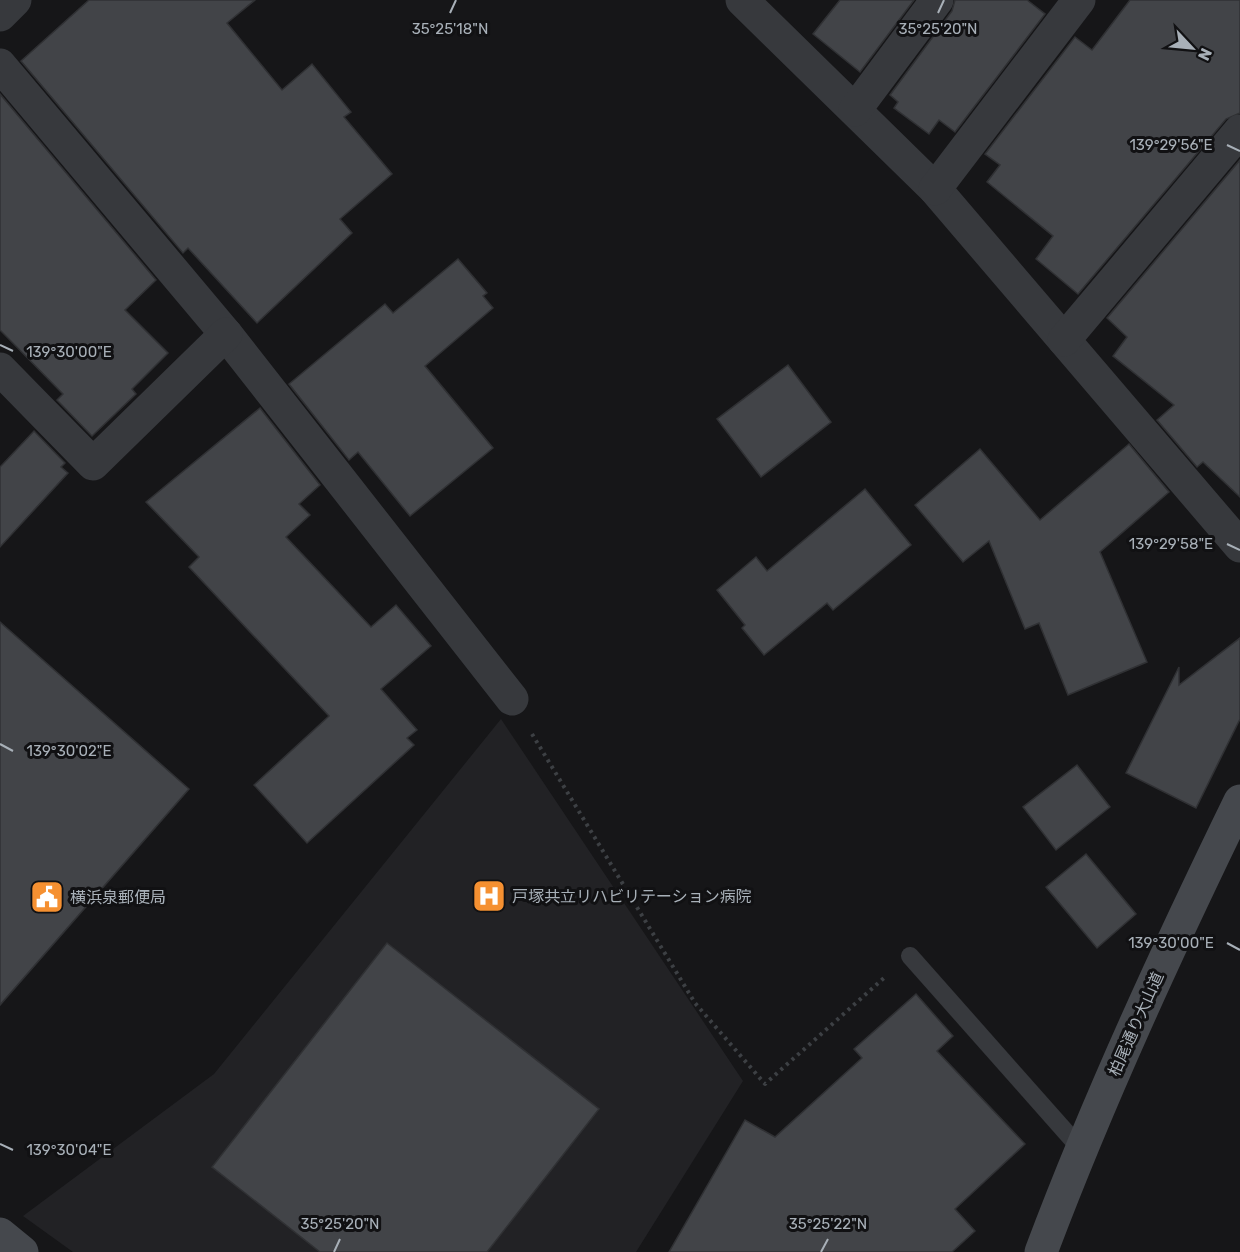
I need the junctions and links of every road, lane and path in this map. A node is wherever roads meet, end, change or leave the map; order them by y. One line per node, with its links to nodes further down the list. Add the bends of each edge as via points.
1 (15, 0): 5 (street)
2 (742, 0): 7 (street)
3 (937, 0): 7 (street)
4 (1079, 0): 9 (street)
5 (0, 15)
6 (0, 65): 10 (street)
7 (855, 110): 9 (street)
8 (1240, 131): 11 (street)
9 (935, 189): 11 (street)
10 (226, 334): 12 (street, via 93,464); 14 (street)
11 (1064, 340): 13 (street)
12 (0, 369)
13 (1240, 546)
14 (512, 699): 16 (path, via 695,1003 765,1084)
15 (1240, 801): 17 (street, 柏尾通り大山道)
16 (910, 956): 17 (lane)
17 (1080, 1148): 20 (street, 柏尾通り大山道)
18 (0, 1234): 19 (street)
19 (22, 1252)
20 (1041, 1252)

